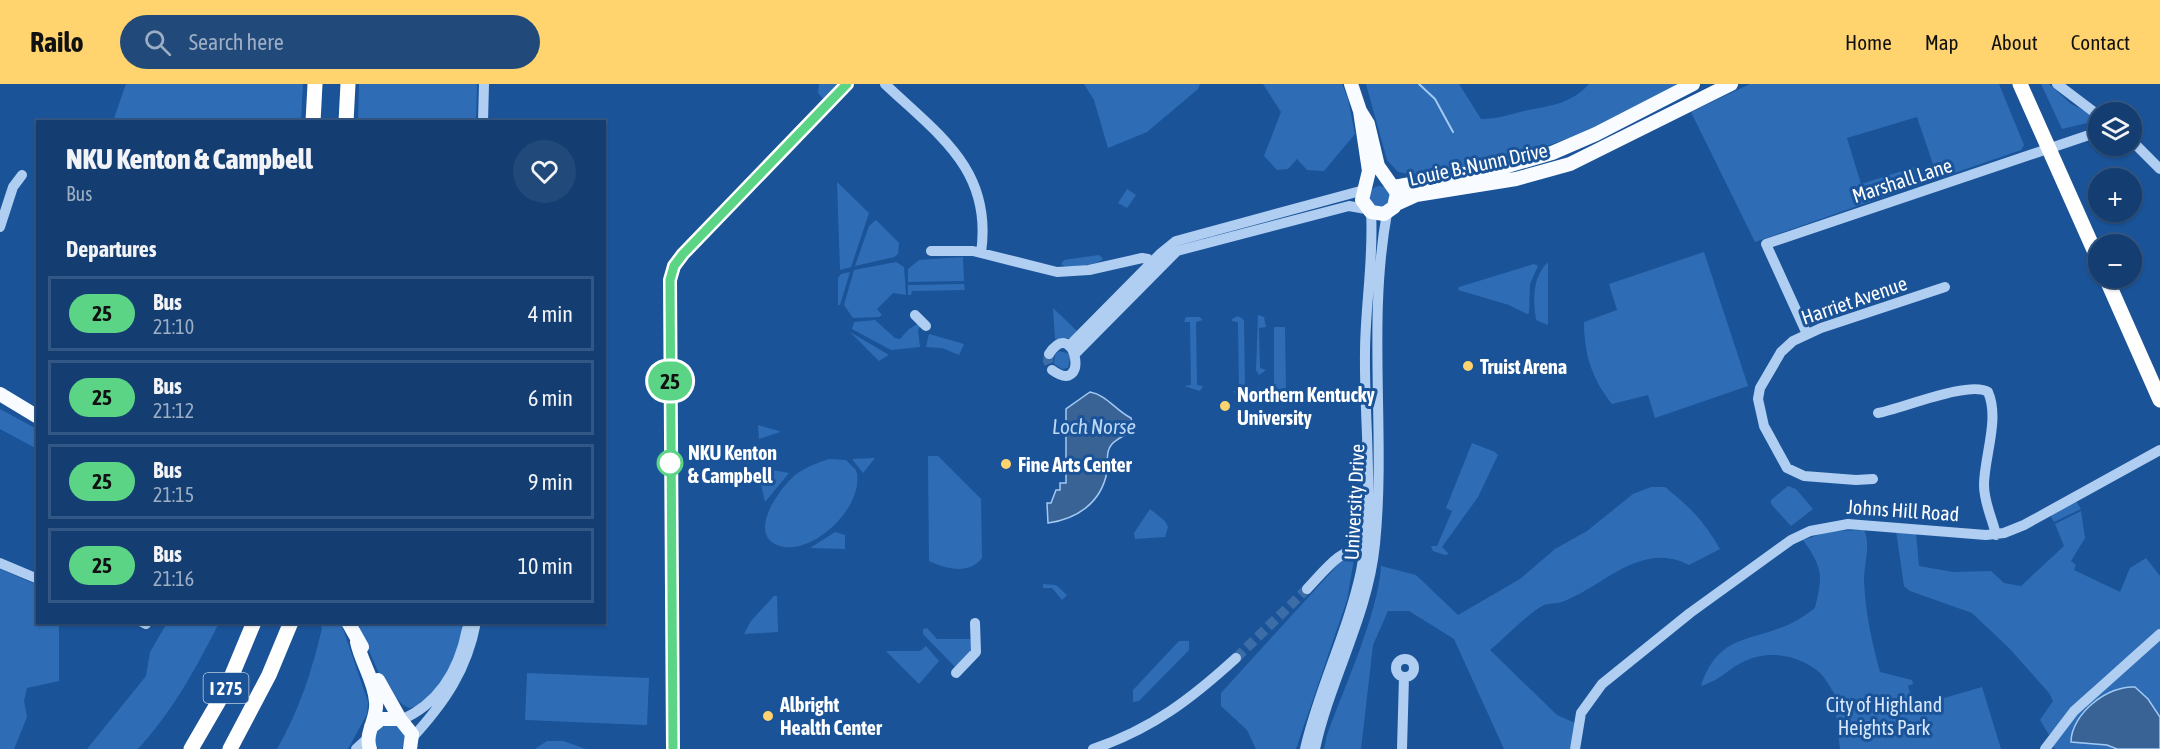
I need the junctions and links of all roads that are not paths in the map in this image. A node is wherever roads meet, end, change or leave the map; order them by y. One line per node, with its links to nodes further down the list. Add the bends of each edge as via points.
1 (315, 84): 13 (highway)
2 (348, 84): 14 (highway)
3 (484, 84): 15 (street)
4 (847, 84): 68 (street, via 683,254 670,280)
5 (885, 84): 30 (street, via 967,168 983,214)
6 (1351, 84): 12 (main road, University Drive)
7 (1694, 84): 22 (main road, Louie B. Nunn Drive, via 1552,153)
8 (1731, 84): 25 (main road, Louie B. Nunn Drive, via 1570,164 1516,179 1416,195)
9 (2020, 84): 17 (highway)
10 (2057, 84): 11 (street)
11 (2088, 107)
12 (1360, 111): 19 (main road, University Drive); 24 (main road, University Drive, via 1368,156)
13 (313, 120)
14 (346, 120)
15 (483, 120)
16 (2088, 136): 17 (street, Marshall Lane)
17 (2050, 150): 28 (highway); 36 (street, Marshall Lane, via 1766,244)
18 (2142, 150): 20 (street)
19 (1375, 151): 22 (main road, via 1398,177); 23 (main road, University Drive, via 1378,166)
20 (2158, 164)
21 (22, 174): 27 (street, via 13,187)
22 (1423, 184): 23 (main road, Louie B. Nunn Drive)
23 (1392, 185): 24 (main road, via 1378,180); 25 (main road, University Drive, via 1397,196)
24 (1365, 187): 26 (main road, University Drive, via 1362,200); 31 (street, via 1176,241)
25 (1391, 208): 26 (main road); 47 (street, University Drive, via 1376,328)
26 (1369, 211): 31 (street, via 1349,206 1192,245); 47 (street, University Drive, via 1365,326)
27 (0, 227)
28 (2088, 236)
29 (931, 251): 30 (street)
30 (981, 253): 31 (street, via 1057,272 1089,270 1142,258)
31 (1154, 266): 37 (street)
32 (1945, 287): 36 (street, Harriet Avenue)
33 (2110, 288): 41 (highway)
34 (915, 315): 35 (street)
35 (926, 326)
36 (1807, 334): 45 (street, Harriet Avenue, via 1780,352 1760,387 1758,399 1764,426 1787,468 1796,474)
37 (1072, 350): 38 (street, via 1056,346); 39 (street, via 1077,362 1070,372 1060,374)
38 (1049, 354)
39 (1052, 370)
40 (0, 394): 43 (main road)
41 (2160, 400)
42 (1878, 413): 46 (street, via 1932,397 1980,389 1988,392 1991,400 1984,487 1986,508)
43 (36, 416)
44 (2160, 450): 46 (street, Johns Hill Road, via 2024,525)
45 (1873, 479)
46 (1996, 535): 73 (street, Johns Hill Road, via 1848,524 1819,528 1791,540 1690,613 1602,684 1581,713)
47 (1369, 546): 50 (street, via 1350,548); 70 (street, University Drive); 71 (street, University Drive, via 1359,618)
48 (0, 563): 49 (street)
49 (36, 578)
50 (1307, 589)
51 (975, 623): 60 (street, via 976,652)
52 (253, 624): 65 (highway, I 275, via 226,687)
53 (290, 624): 66 (highway, I 275, via 269,675)
54 (349, 624): 58 (main road)
55 (469, 624): 62 (street, via 463,649 446,684 423,710)
56 (476, 624): 64 (street, via 471,651 461,673)
57 (2160, 634): 74 (street, via 2074,711)
58 (357, 642): 62 (main road, via 366,652); 63 (main road, via 376,701)
59 (1236, 658): 69 (street, via 1182,706 1125,738)
60 (956, 673)
61 (1404, 677): 72 (street)
62 (400, 720): 63 (main road, via 381,719); 64 (main road, via 409,728)
63 (370, 738): 67 (street)
64 (412, 744)
65 (191, 749)
66 (230, 749)
67 (356, 749)
68 (673, 749)
69 (1093, 749)
70 (1305, 749)
71 (1315, 749)
72 (1402, 749)
73 (1575, 749)
74 (2045, 749)

